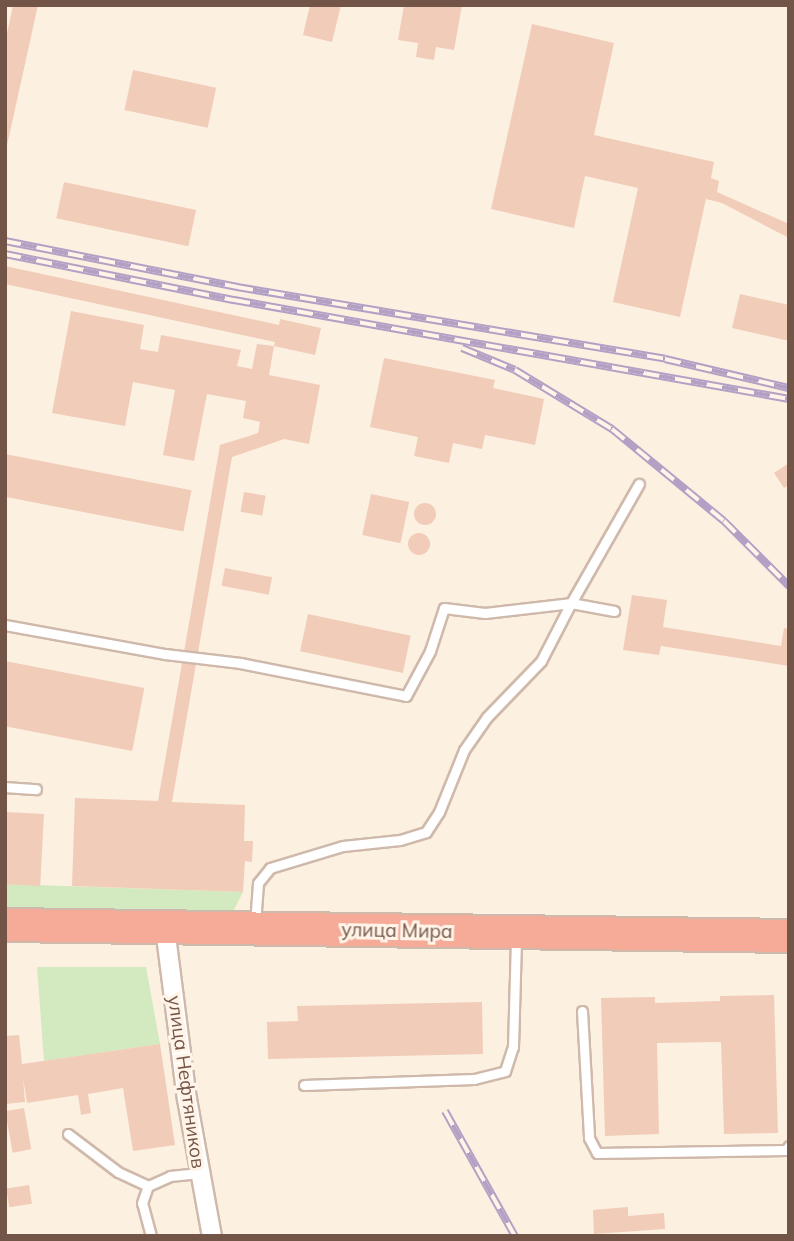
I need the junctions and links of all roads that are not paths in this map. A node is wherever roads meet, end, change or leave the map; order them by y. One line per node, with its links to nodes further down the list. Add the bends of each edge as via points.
1 (639, 484): 2 (lane)
2 (570, 603): 3 (lane); 4 (lane, via 485,613 444,608 430,651 406,696 240,663); 9 (lane, via 541,662 487,717 464,750 426,832 400,840 343,846 270,868 258,883)
3 (614, 611)
4 (5, 625)
5 (5, 787): 6 (lane)
6 (36, 789)
7 (5, 925): 8 (highway, улица Мира)
8 (165, 928): 9 (highway, улица Мира); 16 (street, улица Нефтяников)
9 (255, 929): 10 (highway, улица Мира)
10 (516, 932): 11 (highway, улица Мира); 13 (lane, via 513,1047 505,1071 474,1079)
11 (789, 936)
12 (582, 1011): 15 (lane, via 589,1139 597,1153 786,1150)
13 (304, 1085)
14 (68, 1134): 17 (lane, via 118,1172)
15 (789, 1146)
16 (199, 1173): 17 (lane, via 170,1176); 19 (street, улица Нефтяников)
17 (148, 1186): 18 (lane, via 142,1203)
18 (151, 1236)
19 (212, 1236)

